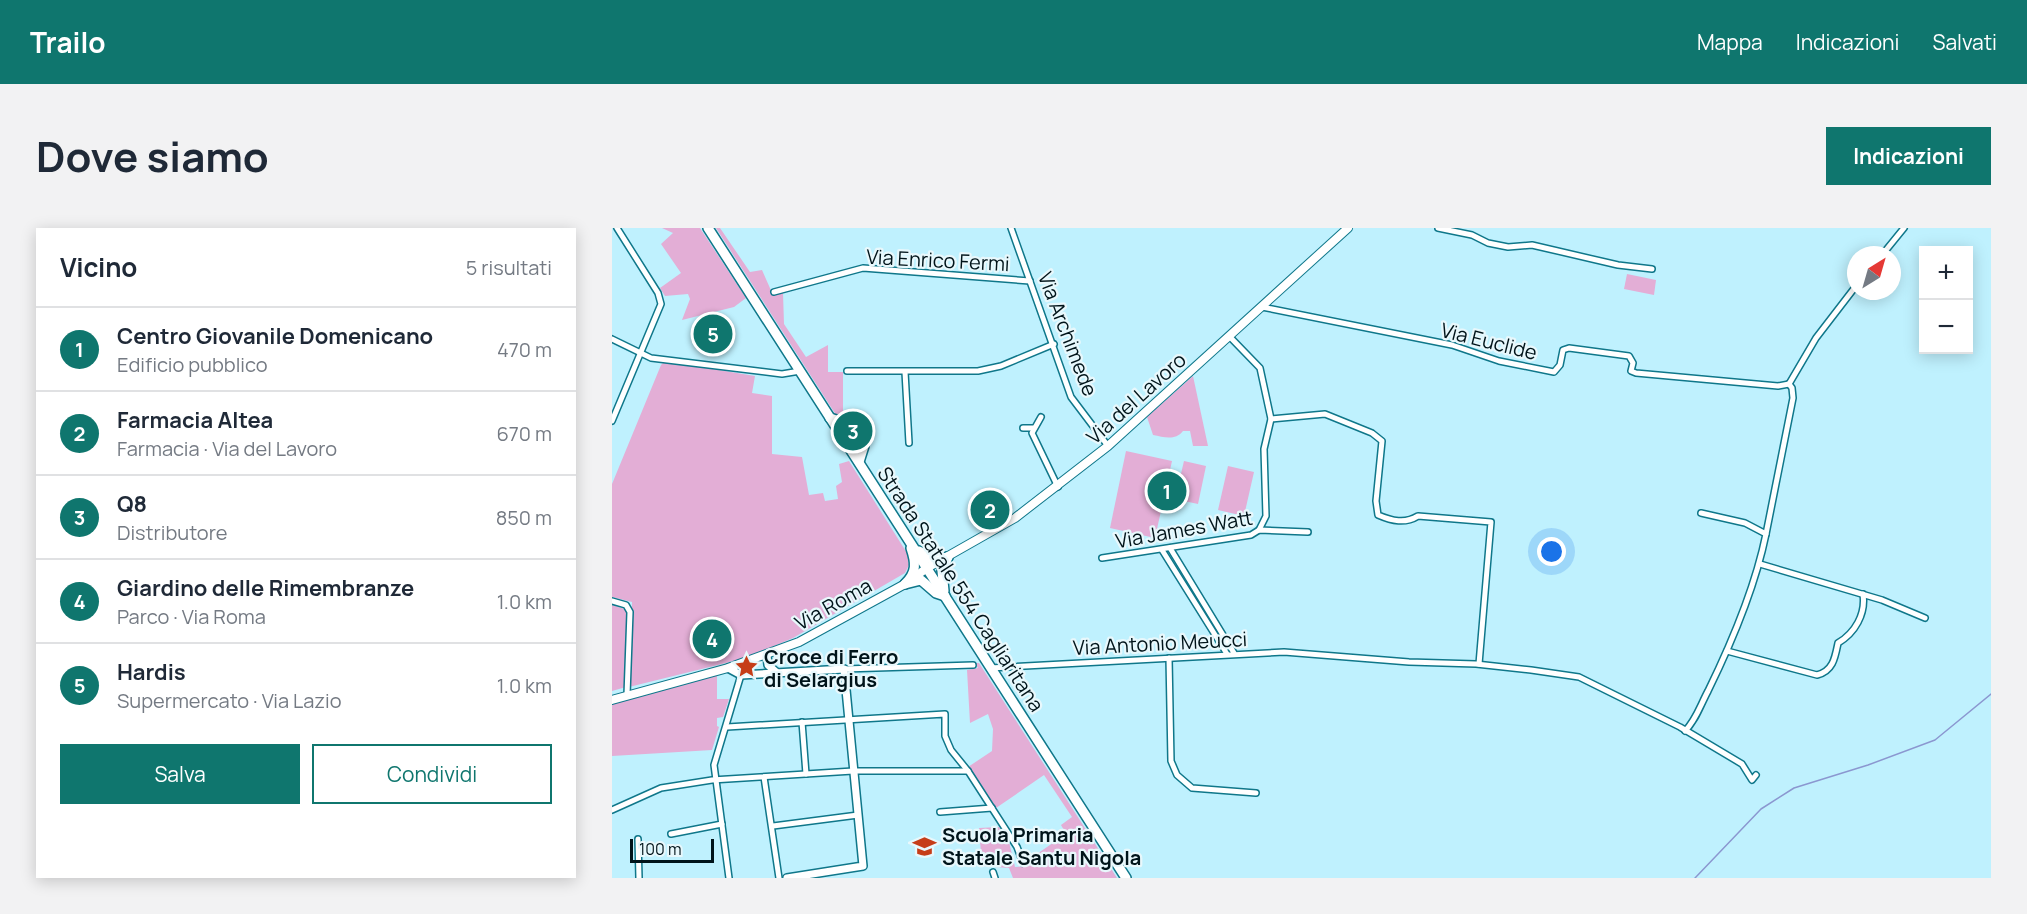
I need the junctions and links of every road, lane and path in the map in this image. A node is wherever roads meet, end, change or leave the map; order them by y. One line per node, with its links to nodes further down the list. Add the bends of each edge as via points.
1 (617, 228): 16 (street, via 661,298)
2 (708, 228): 17 (main road, Strada Statale 554 Cagliaritana)
3 (1011, 228): 9 (street, Via Archimede)
4 (1348, 228): 12 (main road, Via del Lavoro)
5 (1438, 228): 8 (street, via 1508,247 1532,245)
6 (1904, 228): 7 (street)
7 (1889, 246)
8 (1652, 269)
9 (1030, 281): 10 (street, Via Enrico Fermi, via 862,268); 15 (street, Via Archimede)
10 (774, 292)
11 (1847, 298): 20 (street, via 1816,338)
12 (1262, 307): 13 (main road, Via del Lavoro); 20 (street, Via Euclide, via 1452,345 1499,361 1554,372 1563,350 1569,348 1629,356 1633,363 1631,371 1636,373)
13 (1229, 336): 23 (street, via 1260,368); 30 (main road, Via del Lavoro)
14 (612, 339): 16 (street)
15 (1054, 344): 19 (street, via 978,371); 30 (street, Via Archimede, via 1071,397)
16 (640, 354): 17 (street, via 782,374); 24 (street)
17 (800, 371): 22 (main road, Strada Statale 554 Cagliaritana)
18 (847, 371): 19 (street)
19 (905, 372): 28 (street)
20 (1789, 384): 36 (street, via 1793,398)
21 (1041, 417): 27 (street)
22 (830, 418): 25 (main road); 31 (main road, Strada Statale 554 Cagliaritana)
23 (1271, 419): 34 (street, via 1264,449 1266,516); 54 (street, via 1325,414 1382,441 1378,515 1390,520 1410,521 1418,516 1491,522)
24 (612, 421)
25 (849, 424)
26 (1023, 428): 27 (street)
27 (1033, 428): 32 (street, via 1034,442)
28 (909, 443)
29 (864, 446): 31 (main road)
30 (1108, 446): 32 (main road, Via del Lavoro)
31 (859, 462): 37 (main road, Strada Statale 554 Cagliaritana)
32 (1058, 487): 40 (main road, Via del Lavoro, via 1015,518)
33 (1701, 513): 36 (street, via 1745,523)
34 (1259, 530): 35 (street, Via James Watt); 38 (street, Via James Watt, via 1251,535)
35 (1308, 532)
36 (1766, 534): 42 (street)
37 (908, 537): 40 (main road, via 932,560); 43 (main road, Strada Statale 554 Cagliaritana); 44 (main road, via 915,567)
38 (1170, 548): 39 (street, Via James Watt); 48 (street)
39 (1162, 549): 41 (street, Via James Watt); 48 (street)
40 (948, 557): 43 (main road, Via del Lavoro); 46 (main road, via 942,571)
41 (1102, 558)
42 (1760, 564): 45 (street); 50 (street)
43 (927, 568): 44 (main road, Via Roma); 46 (main road, Strada Statale 554 Cagliaritana)
44 (905, 584): 46 (main road, via 921,580); 52 (main road, Via Roma, via 799,642)
45 (1863, 594): 49 (street); 50 (street, via 1856,626 1838,643 1833,665 1825,673 1817,675)
46 (945, 596): 56 (main road, Strada Statale 554 Cagliaritana)
47 (612, 601): 61 (street, via 626,605 630,612)
48 (1198, 601): 51 (street)
49 (1925, 618)
50 (1727, 651): 66 (street, via 1694,722)
51 (1231, 653): 53 (street, Via Antonio Meucci); 54 (street, Via Antonio Meucci, via 1284,652)
52 (766, 655): 58 (main road, Via Roma); 59 (street, via 768,665)
53 (1169, 658): 56 (street, Via Antonio Meucci); 73 (street, via 1171,761 1177,775 1192,788)
54 (1479, 664): 66 (street, Via Antonio Meucci, via 1579,677)
55 (973, 665): 57 (street)
56 (990, 668): 88 (main road, Strada Statale 554 Cagliaritana)
57 (844, 669): 59 (street); 63 (street)
58 (729, 670): 60 (street); 61 (main road, Via Roma)
59 (776, 672): 60 (street)
60 (741, 675): 65 (street)
61 (627, 696): 62 (main road, Via Roma)
62 (612, 700)
63 (849, 719): 64 (street); 67 (street); 68 (street, via 945,714 947,742)
64 (802, 722): 65 (street); 69 (street)
65 (727, 727): 72 (street, via 714,765)
66 (1685, 731): 70 (street, Via Antonio Meucci, via 1742,764 1752,780)
67 (853, 771): 68 (street); 69 (street); 77 (street)
68 (968, 771): 74 (street)
69 (806, 774): 71 (street)
70 (1756, 775)
71 (764, 777): 72 (street); 79 (street)
72 (716, 780): 75 (street, via 661,788); 78 (street)
73 (1256, 794)
74 (992, 808): 76 (street); 82 (street)
75 (612, 810)
76 (940, 812)
77 (858, 815): 79 (street); 83 (street, via 863,866)
78 (722, 824): 80 (street); 85 (street)
79 (773, 826): 86 (street)
80 (671, 834)
81 (638, 839): 84 (street)
82 (1023, 863)
83 (819, 875): 87 (street)
84 (639, 878)
85 (729, 878)
86 (779, 878)
87 (787, 878)
88 (1126, 878)

